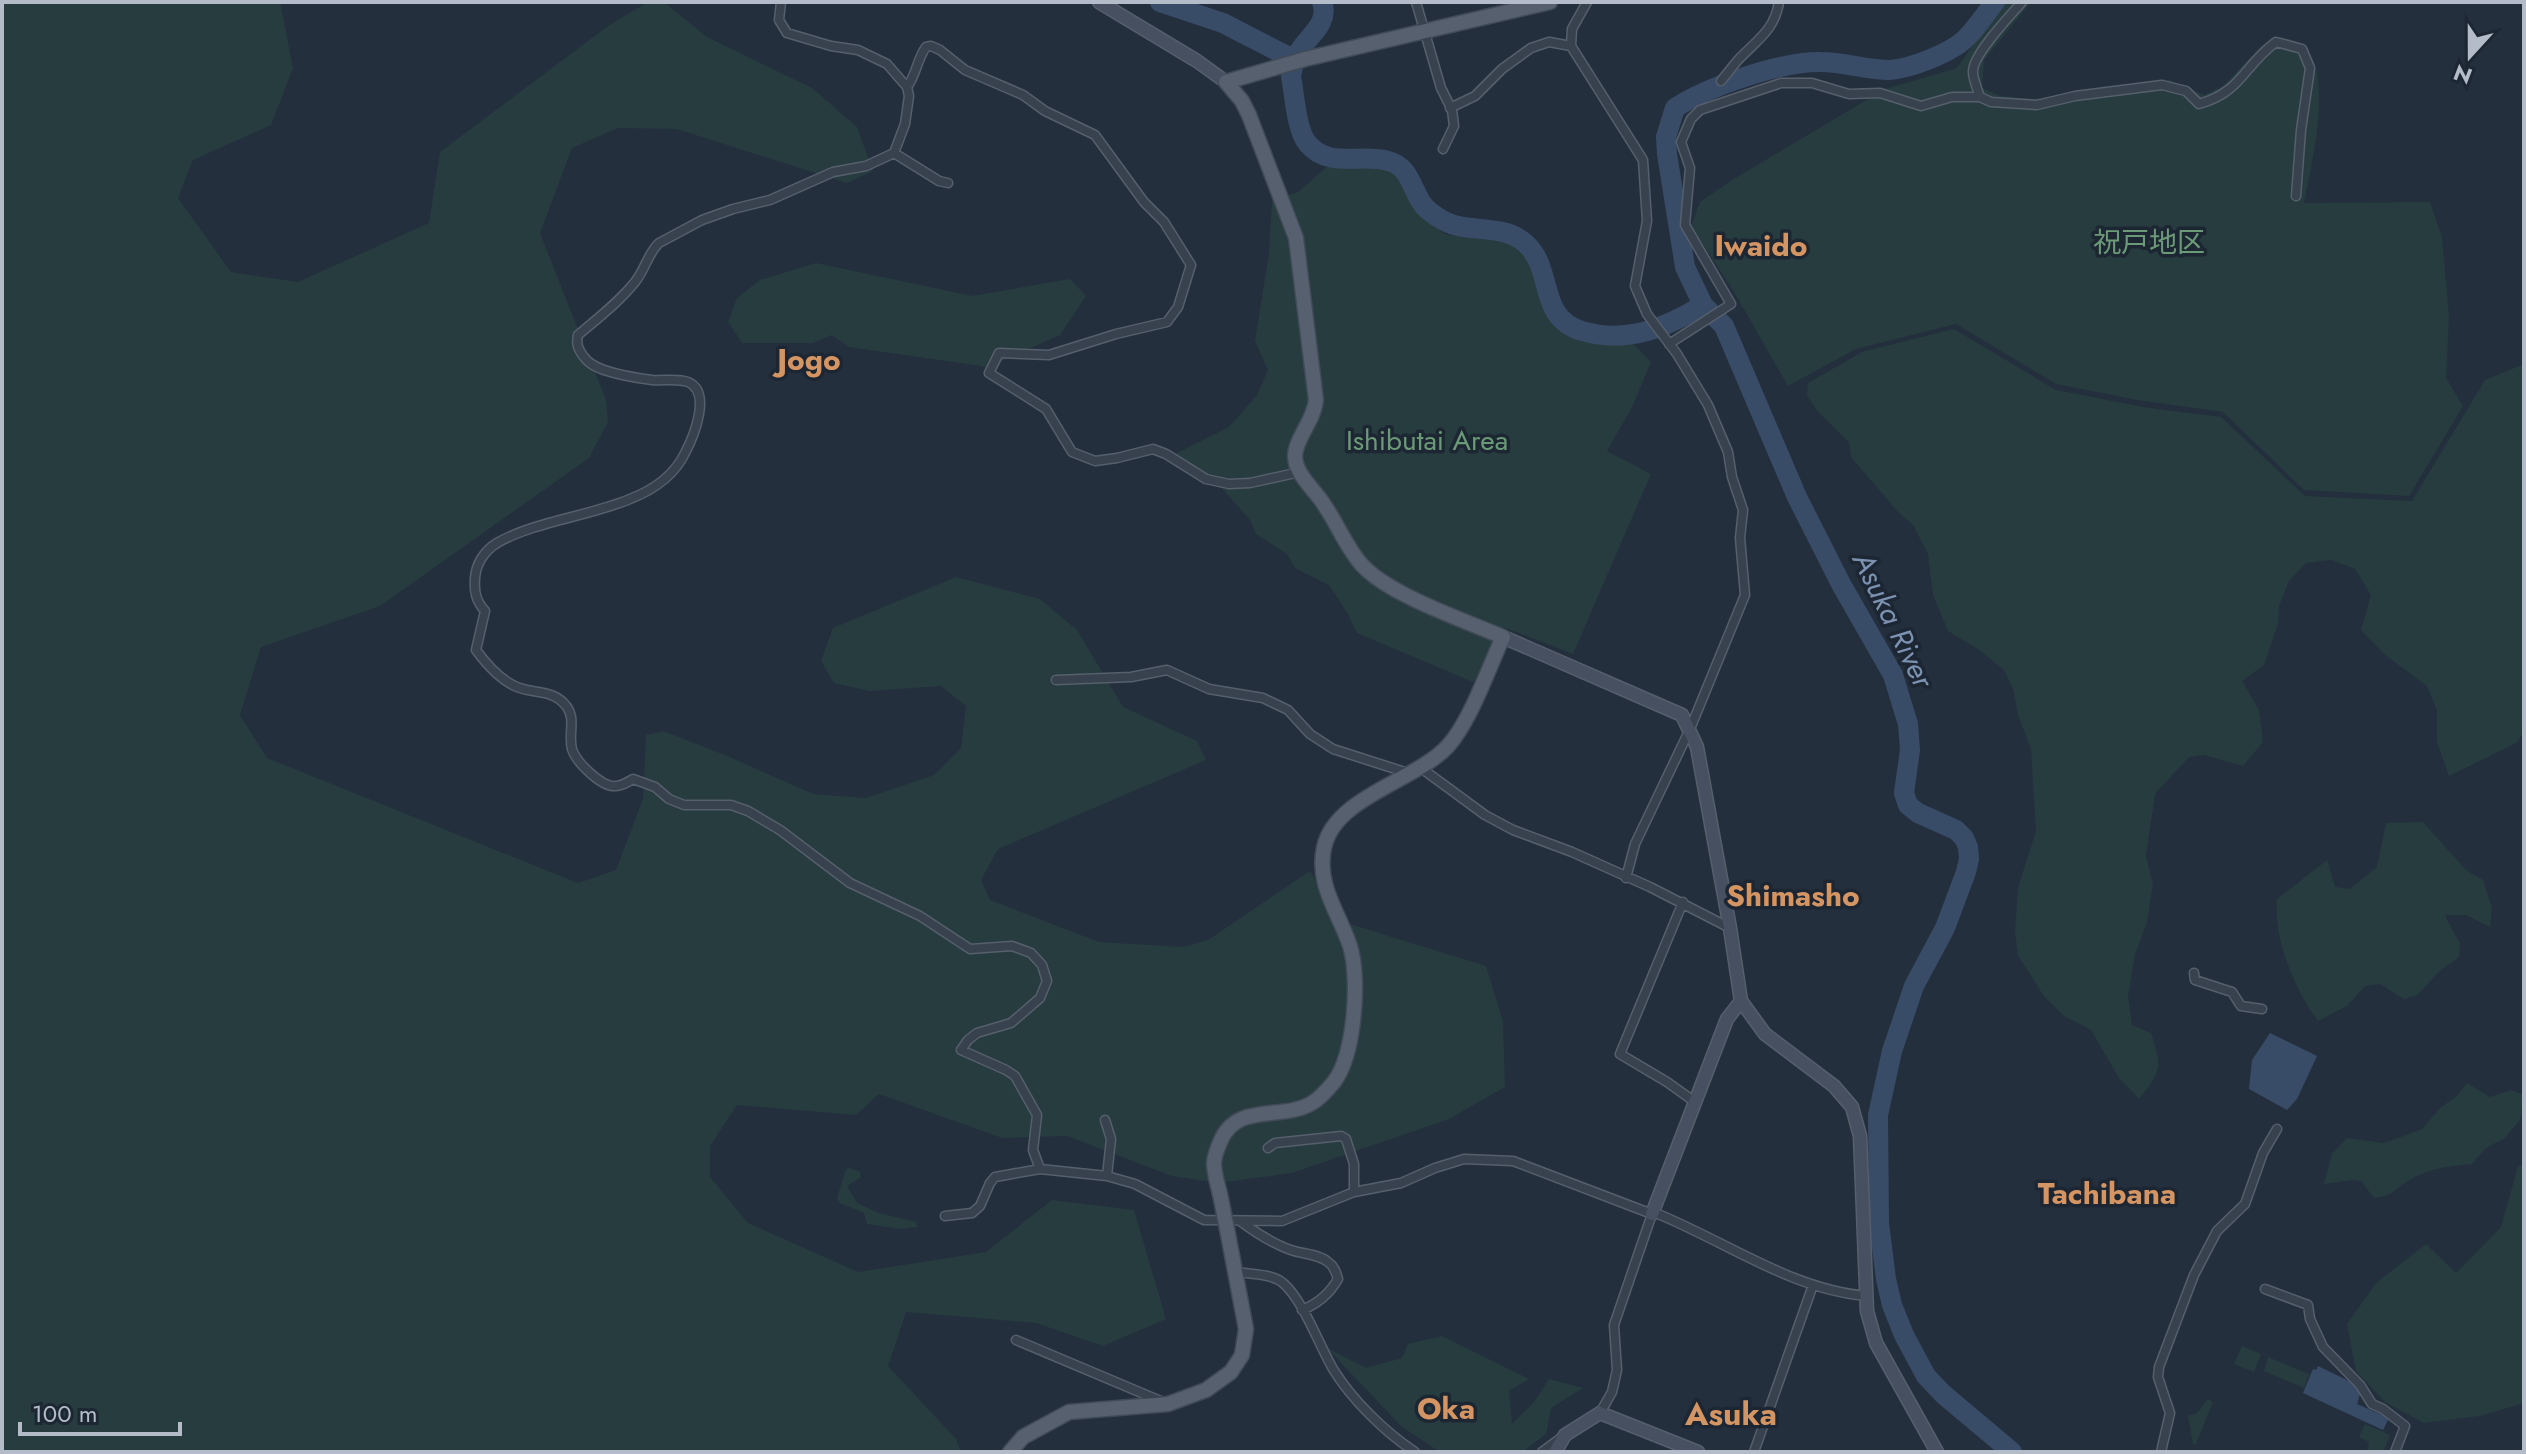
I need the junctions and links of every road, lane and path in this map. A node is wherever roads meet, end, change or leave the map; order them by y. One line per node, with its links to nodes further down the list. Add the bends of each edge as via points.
1 (781, 2): 12 (street, via 779,20 787,33 881,59)
2 (1099, 2): 11 (main road)
3 (1416, 2): 8 (street)
4 (1550, 2): 8 (main road)
5 (1587, 2): 9 (street, via 1572,29)
6 (1779, 2): 10 (street, via 1767,33)
7 (2022, 2): 13 (street, via 1972,70)
8 (1424, 31): 11 (main road); 14 (street)
9 (1571, 46): 14 (street, via 1549,42 1531,48 1475,96); 19 (street, via 1643,160 1647,221 1635,286)
10 (1721, 81)
11 (1226, 82): 20 (main road, via 1249,115 1300,255 1316,394 1312,418 1296,447)
12 (907, 87): 16 (street, via 909,110); 20 (street, via 919,58 931,46 965,70 1095,135 1191,265 1178,307 1167,322 1049,355 999,353 989,373 1046,409 1072,452 1095,461 1153,449 1206,479 1229,484)
13 (1980, 97): 18 (street, via 2037,105 2162,85 2186,91 2199,104 2239,83 2276,42 2293,46 2302,49 2310,68); 19 (street, via 1952,97 1921,106 1880,93 1849,94 1812,83 1781,83 1700,110 1681,142 1690,168 1685,225 1731,304)
14 (1450, 108): 15 (street, via 1454,126)
15 (1443, 149)
16 (894, 153): 17 (street); 35 (street, via 702,220 659,243 624,296 578,335 578,349 595,367 651,380 683,381 697,388 696,426 685,454 658,485 516,535 495,544 481,558 476,600 485,611 476,650 504,680 554,695 567,707 572,748 581,766 607,786 633,779 684,805 731,805 748,811 850,883 920,916 970,949 1012,946 1031,953 1047,981 1040,998 1011,1023 977,1033 961,1050 1015,1076 1037,1115 1033,1150)
17 (948, 183)
18 (2296, 196)
19 (1669, 344): 23 (street, via 1708,405 1728,452 1743,510 1745,595)
20 (1300, 472): 21 (main road, via 1373,576)
21 (1503, 637): 23 (main road, via 1682,715); 24 (main road, via 1448,746)
22 (1056, 680): 24 (street, via 1167,670 1209,689 1263,698 1288,710 1333,749)
23 (1690, 729): 25 (street, via 1635,844); 27 (main road)
24 (1415, 770): 25 (street, via 1485,815); 40 (main road, bridge, via 1349,809 1324,847 1326,892 1350,947 1354,990 1354,1018 1343,1065 1312,1103 1248,1115 1224,1134 1214,1162)
25 (1626, 878): 26 (street)
26 (1683, 902): 27 (street); 31 (street, via 1620,1054)
27 (1730, 928): 29 (main road)
28 (2194, 973): 30 (street, via 2195,980 2232,992 2241,1006)
29 (1741, 1001): 31 (main road, via 1727,1019); 44 (main road, via 1765,1034 1834,1086 1852,1107 1860,1136)
30 (2262, 1009)
31 (1695, 1102): 38 (main road)
32 (1105, 1120): 36 (street, via 1111,1139)
33 (2277, 1129): 57 (street, via 2245,1204 2217,1231 2194,1275 2159,1367 2170,1413)
34 (1268, 1148): 37 (street, via 1341,1136 1354,1164)
35 (1040, 1169): 36 (street); 39 (street, via 995,1177 972,1213)
36 (1107, 1176): 40 (street, via 1135,1184 1204,1220)
37 (1354, 1192): 38 (street, via 1401,1183 1464,1159 1513,1161); 40 (street, via 1282,1221)
38 (1652, 1213): 42 (street); 48 (street, via 1614,1325 1617,1370)
39 (945, 1216)
40 (1233, 1225): 41 (main road); 45 (street, via 1329,1262 1338,1279 1315,1305)
41 (1236, 1272): 45 (street, via 1282,1281); 47 (main road, via 1246,1329 1242,1355 1231,1372 1206,1390)
42 (1813, 1285): 44 (street); 55 (street)
43 (2265, 1289): 58 (street, via 2308,1305 2323,1347 2372,1404 2405,1426)
44 (1867, 1296): 56 (main road, via 1876,1343)
45 (1302, 1310): 51 (street, via 1335,1372 1378,1421)
46 (1016, 1340): 47 (street)
47 (1168, 1404): 50 (main road, via 1069,1412 1023,1437)
48 (1600, 1413): 49 (main road); 54 (main road)
49 (1565, 1435): 52 (street); 53 (main road)
50 (1010, 1452)
51 (1415, 1452)
52 (1542, 1452)
53 (1555, 1452)
54 (1698, 1452)
55 (1754, 1452)
56 (1937, 1452)
57 (2161, 1452)
58 (2395, 1452)

